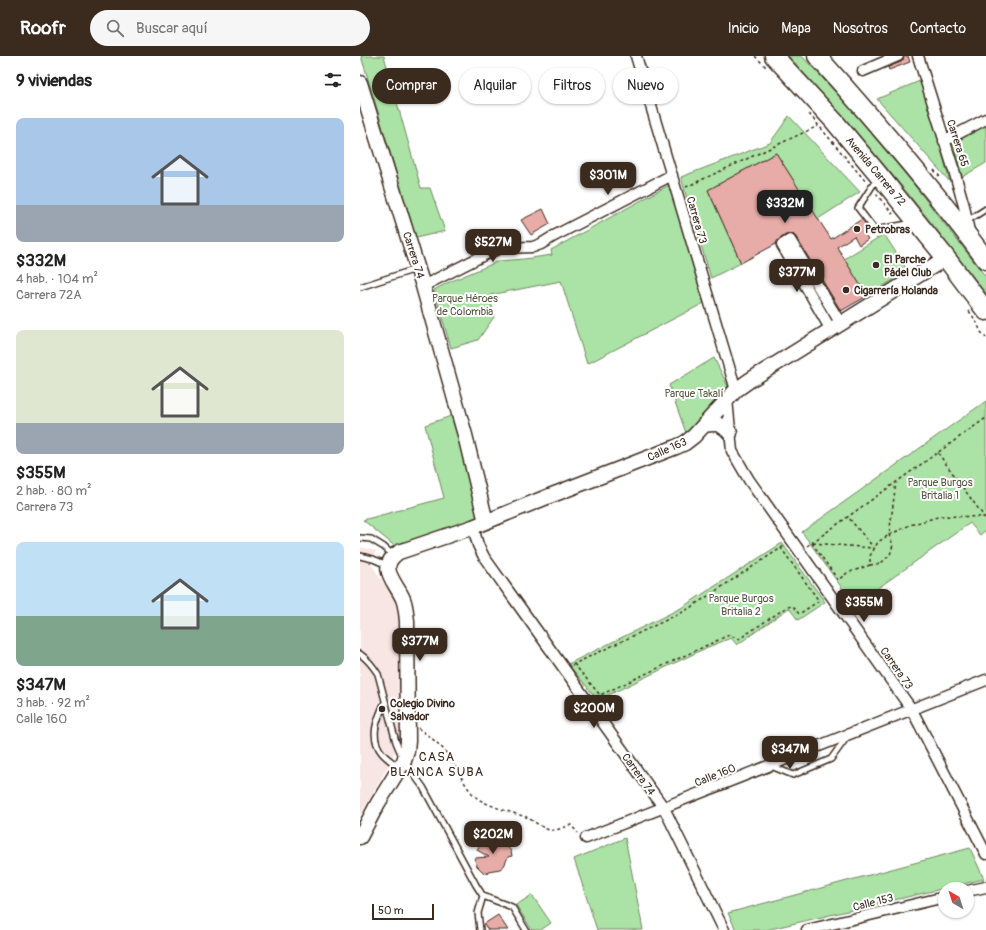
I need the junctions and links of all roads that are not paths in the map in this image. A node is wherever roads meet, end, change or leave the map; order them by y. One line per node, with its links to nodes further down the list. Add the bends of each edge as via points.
1 (636, 56): 10 (street, Carrera 73)
2 (774, 56): 11 (highway, Avenida Carrera 72)
3 (817, 56): 14 (highway)
4 (898, 56): 6 (street)
5 (918, 56): 9 (street, Carrera 65)
6 (863, 71)
7 (360, 83): 16 (street, Carrera 74)
8 (986, 120): 9 (street)
9 (944, 141): 14 (street, Carrera 65)
10 (672, 175): 17 (street, via 533,248 501,248); 23 (street, Carrera 73)
11 (879, 175): 13 (highway, Avenida Carrera 72); 13 (lane, via 858,208 876,230)
12 (986, 209): 14 (lane)
13 (918, 223): 15 (highway, Avenida Carrera 72)
14 (978, 244)
15 (946, 258): 21 (highway, Avenida Carrera 72); 22 (street, Calle 163)
16 (418, 269): 17 (street, Carrera 74); 18 (lane)
17 (423, 286): 26 (street, Carrera 74, via 465,435)
18 (360, 287)
19 (827, 302): 20 (street); 20 (street, via 790,240 782,245); 22 (street)
20 (818, 307): 22 (street)
21 (986, 311)
22 (836, 327): 23 (street, Calle 163, via 762,372)
23 (731, 395): 24 (street, Calle 163); 25 (street, Carrera 73)
24 (704, 425): 25 (street, via 719,424); 26 (street, Calle 163, via 685,443)
25 (730, 433): 34 (street, Carrera 73, via 732,451 749,480)
26 (486, 522): 27 (street, Calle 163)
27 (473, 527): 30 (street, Calle 163, via 399,552); 38 (street, Carrera 74, via 484,557)
28 (360, 538): 30 (lane, via 371,539 384,547)
29 (360, 556): 30 (lane)
30 (391, 560): 36 (street, via 388,572 402,597 407,621 407,752)
31 (360, 654): 33 (lane, via 375,668)
32 (986, 680): 34 (street, Calle 160)
33 (385, 702): 36 (lane); 36 (lane, via 377,723 376,744 382,753)
34 (912, 710): 35 (street, Calle 160); 41 (street, Carrera 73)
35 (848, 735): 37 (street, Calle 160); 37 (lane, via 831,759 803,773 794,776)
36 (402, 765): 39 (street); 44 (lane, via 423,787)
37 (770, 766): 38 (street, Calle 160)
38 (664, 808): 40 (street, Calle 160); 48 (street, Carrera 74)
39 (360, 837)
40 (586, 838)
41 (986, 854)
42 (986, 887): 43 (street)
43 (974, 890)
44 (483, 896): 46 (lane, via 478,913); 47 (lane, via 512,907)
45 (938, 899): 49 (street, Calle 153)
46 (480, 930)
47 (526, 930)
48 (724, 930)
49 (807, 930)

